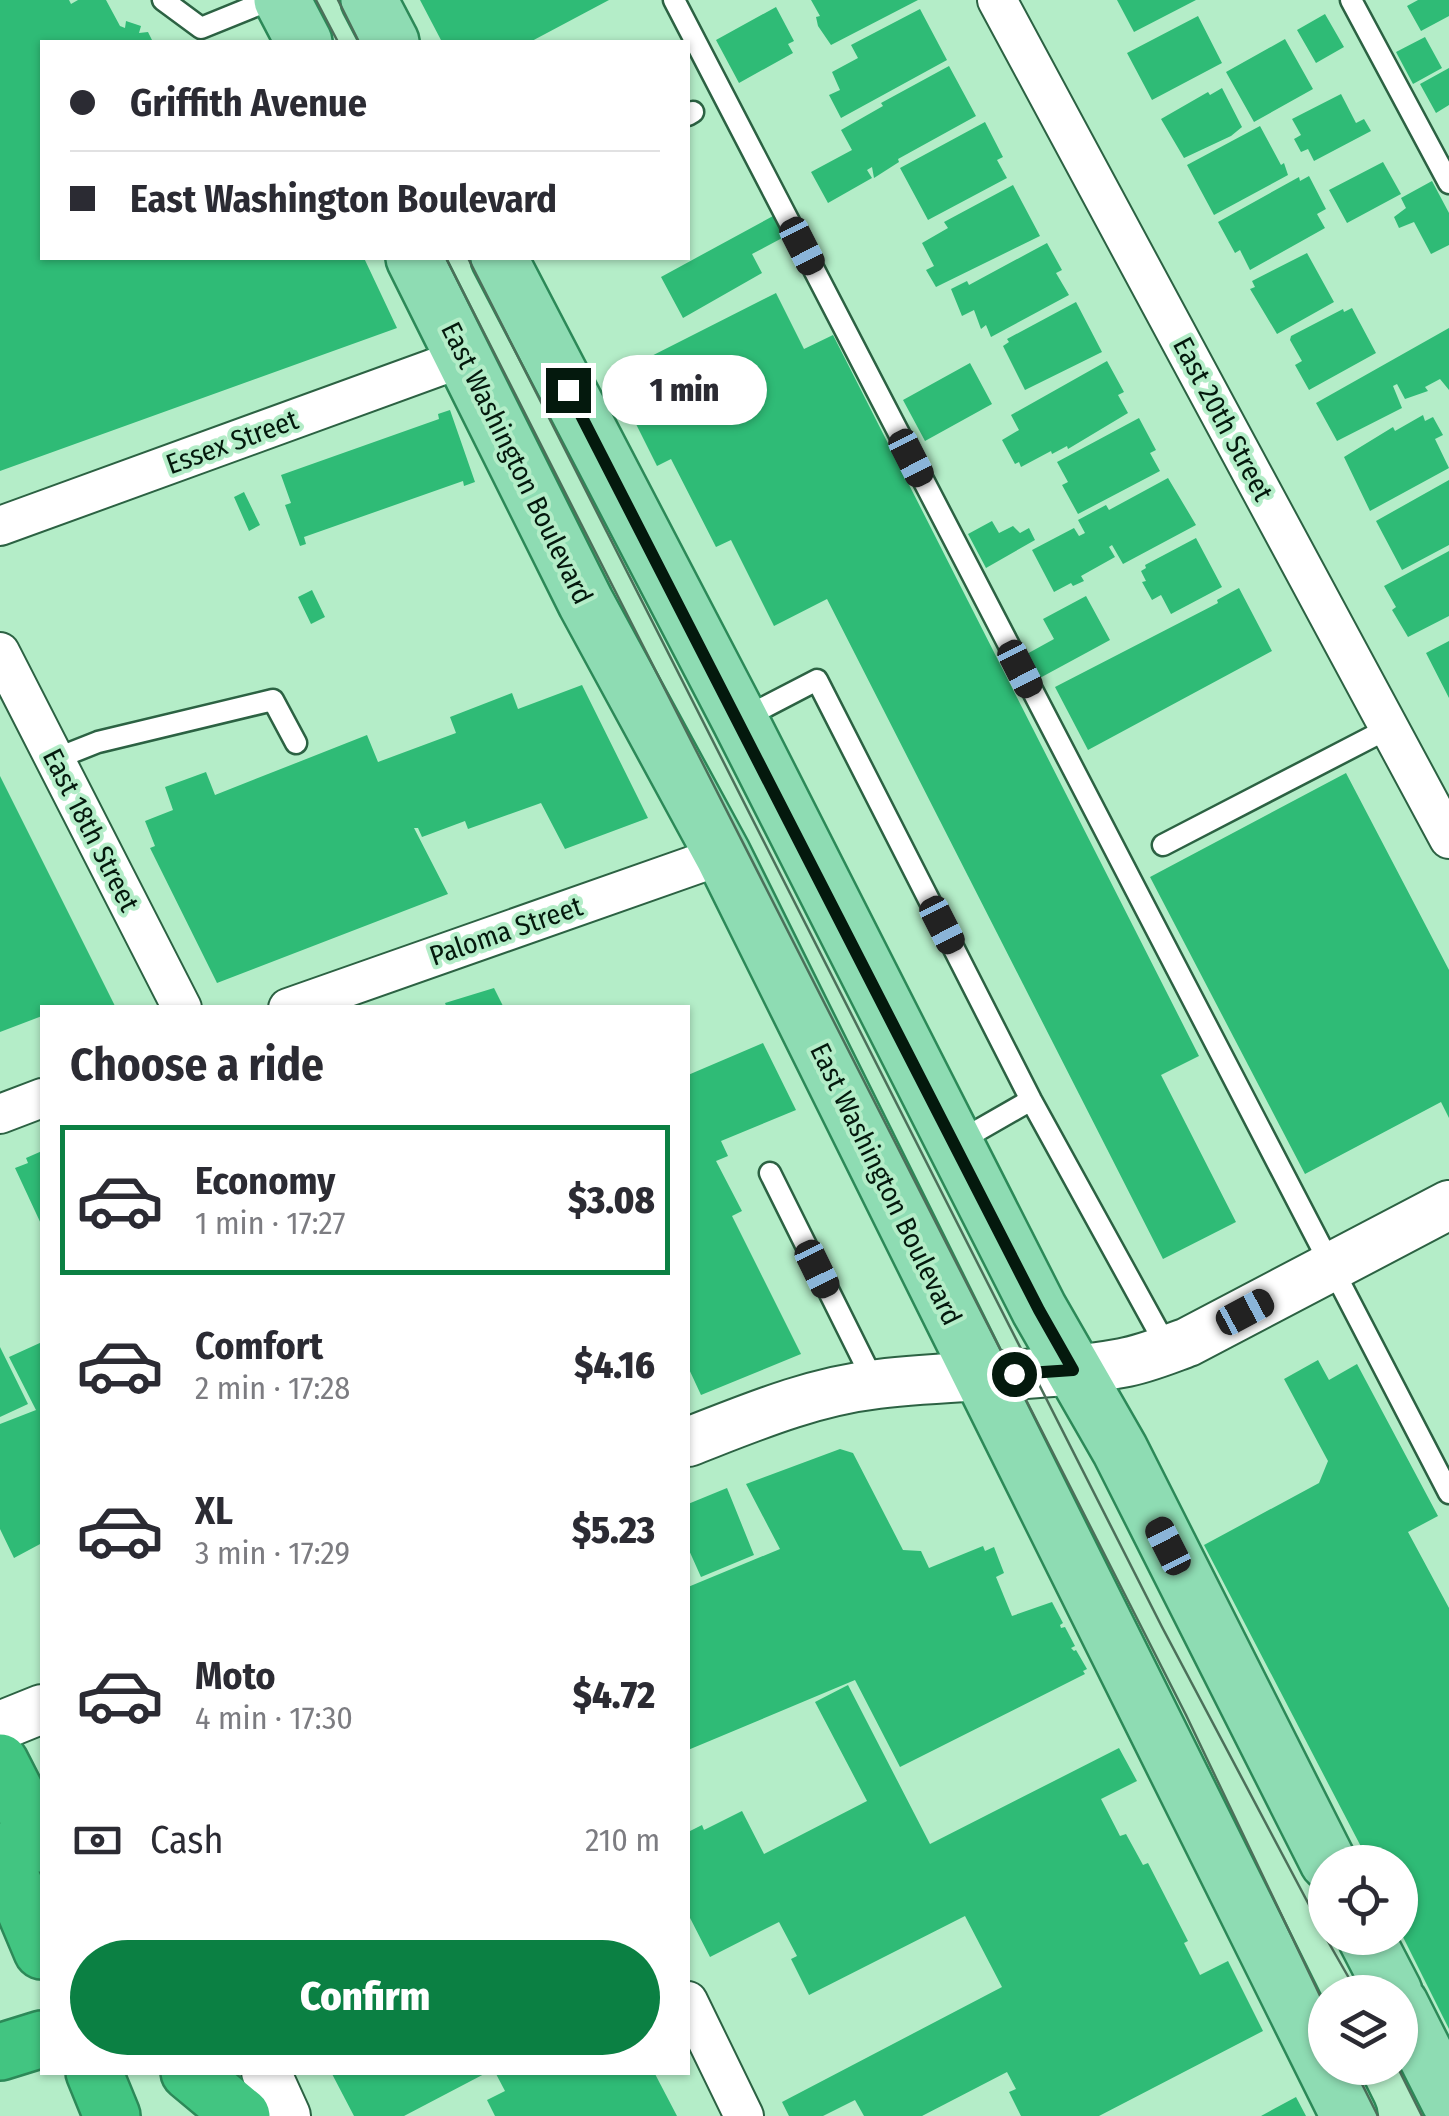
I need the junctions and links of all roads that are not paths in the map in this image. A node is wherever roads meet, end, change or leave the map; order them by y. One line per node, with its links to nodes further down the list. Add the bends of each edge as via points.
1 (162, 0): 2 (lane, via 201,28)
2 (270, 0)
3 (282, 0): 8 (main road)
4 (369, 0): 9 (main road)
5 (674, 0): 31 (lane)
6 (997, 0): 17 (street, East 20th Street)
7 (1351, 0): 10 (lane)
8 (303, 40)
9 (389, 40)
10 (1449, 183)
11 (415, 260): 13 (main road, East Washington Boulevard)
12 (500, 260): 16 (main road)
13 (465, 357): 14 (street, Essex Street); 22 (main road, East Washington Boulevard, via 586,603)
14 (0, 526)
15 (0, 652): 19 (street, East 18th Street)
16 (740, 720): 26 (lane, via 817,680); 28 (main road)
17 (1389, 728): 20 (street, East 20th Street); 21 (lane)
18 (296, 743): 19 (lane, via 273,700 98,742)
19 (55, 760): 23 (street, East 18th Street)
20 (1449, 839)
21 (1163, 845)
22 (723, 855): 24 (street, Paloma Street); 34 (main road, East Washington Boulevard)
23 (180, 1005)
24 (297, 1005)
25 (40, 1099): 27 (street)
26 (1030, 1100): 28 (lane); 32 (lane)
27 (0, 1114)
28 (954, 1144): 33 (main road)
29 (770, 1173): 35 (lane)
30 (1449, 1206): 31 (street)
31 (1330, 1268): 32 (street); 37 (lane)
32 (1168, 1349): 33 (street)
33 (1073, 1370): 34 (street); 42 (main road)
34 (980, 1375): 35 (street); 59 (main road, East Washington Boulevard)
35 (875, 1384): 36 (street, via 785,1404)
36 (690, 1441)
37 (1449, 1493)
38 (40, 1710): 39 (street)
39 (0, 1726)
40 (0, 1762): 41 (highway)
41 (40, 1840)
42 (1319, 1845)
43 (0, 1851): 44 (highway)
44 (40, 1946)
45 (690, 2006): 58 (street)
46 (1418, 2040): 53 (main road)
47 (40, 2041): 48 (highway)
48 (0, 2052)
49 (95, 2075): 54 (highway)
50 (164, 2075): 55 (highway)
51 (193, 2075): 56 (highway)
52 (267, 2075): 57 (street)
53 (1449, 2101)
54 (112, 2116)
55 (184, 2116)
56 (242, 2116)
57 (286, 2116)
58 (744, 2116)
59 (1349, 2116)

